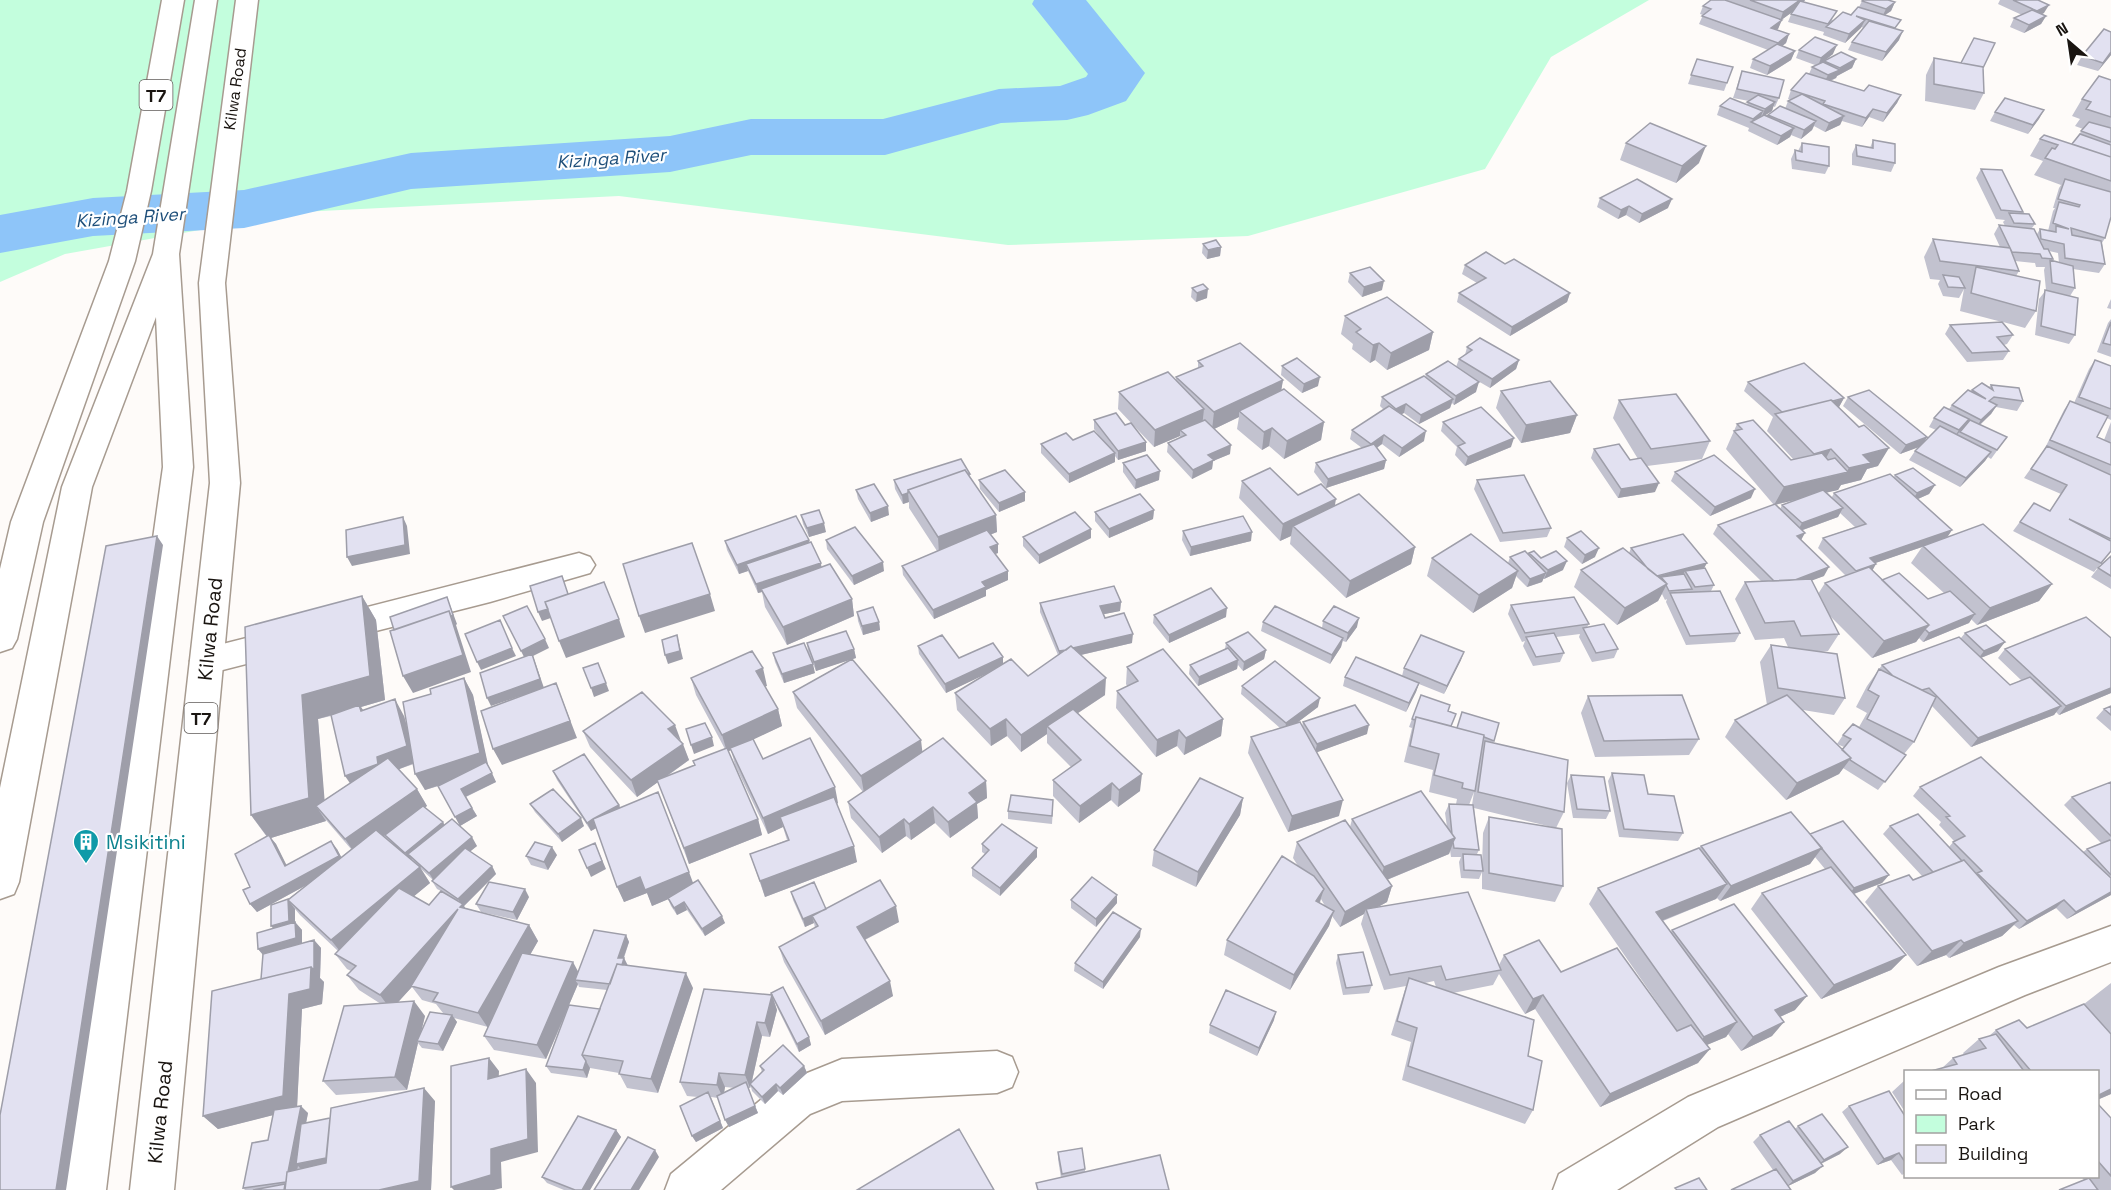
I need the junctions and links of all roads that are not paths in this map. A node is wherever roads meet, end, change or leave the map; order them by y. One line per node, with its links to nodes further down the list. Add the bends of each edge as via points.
1 (173, 0): 6 (main road, T7, via 139,191 122,261 27,522)
2 (206, 0): 4 (main road)
3 (247, 0): 7 (main road, Kilwa Road / T7, via 212,283 225,483)
4 (166, 254): 8 (main road, via 77,487); 11 (main road, via 178,467)
5 (579, 564): 7 (main road)
6 (0, 639)
7 (207, 661): 12 (main road, Kilwa Road / T7)
8 (0, 882)
9 (2111, 944): 14 (main road, via 2013,980 1703,1112)
10 (997, 1072): 13 (main road, via 842,1080 795,1099)
11 (84, 1190)
12 (152, 1190)
13 (687, 1190)
14 (1575, 1190)

